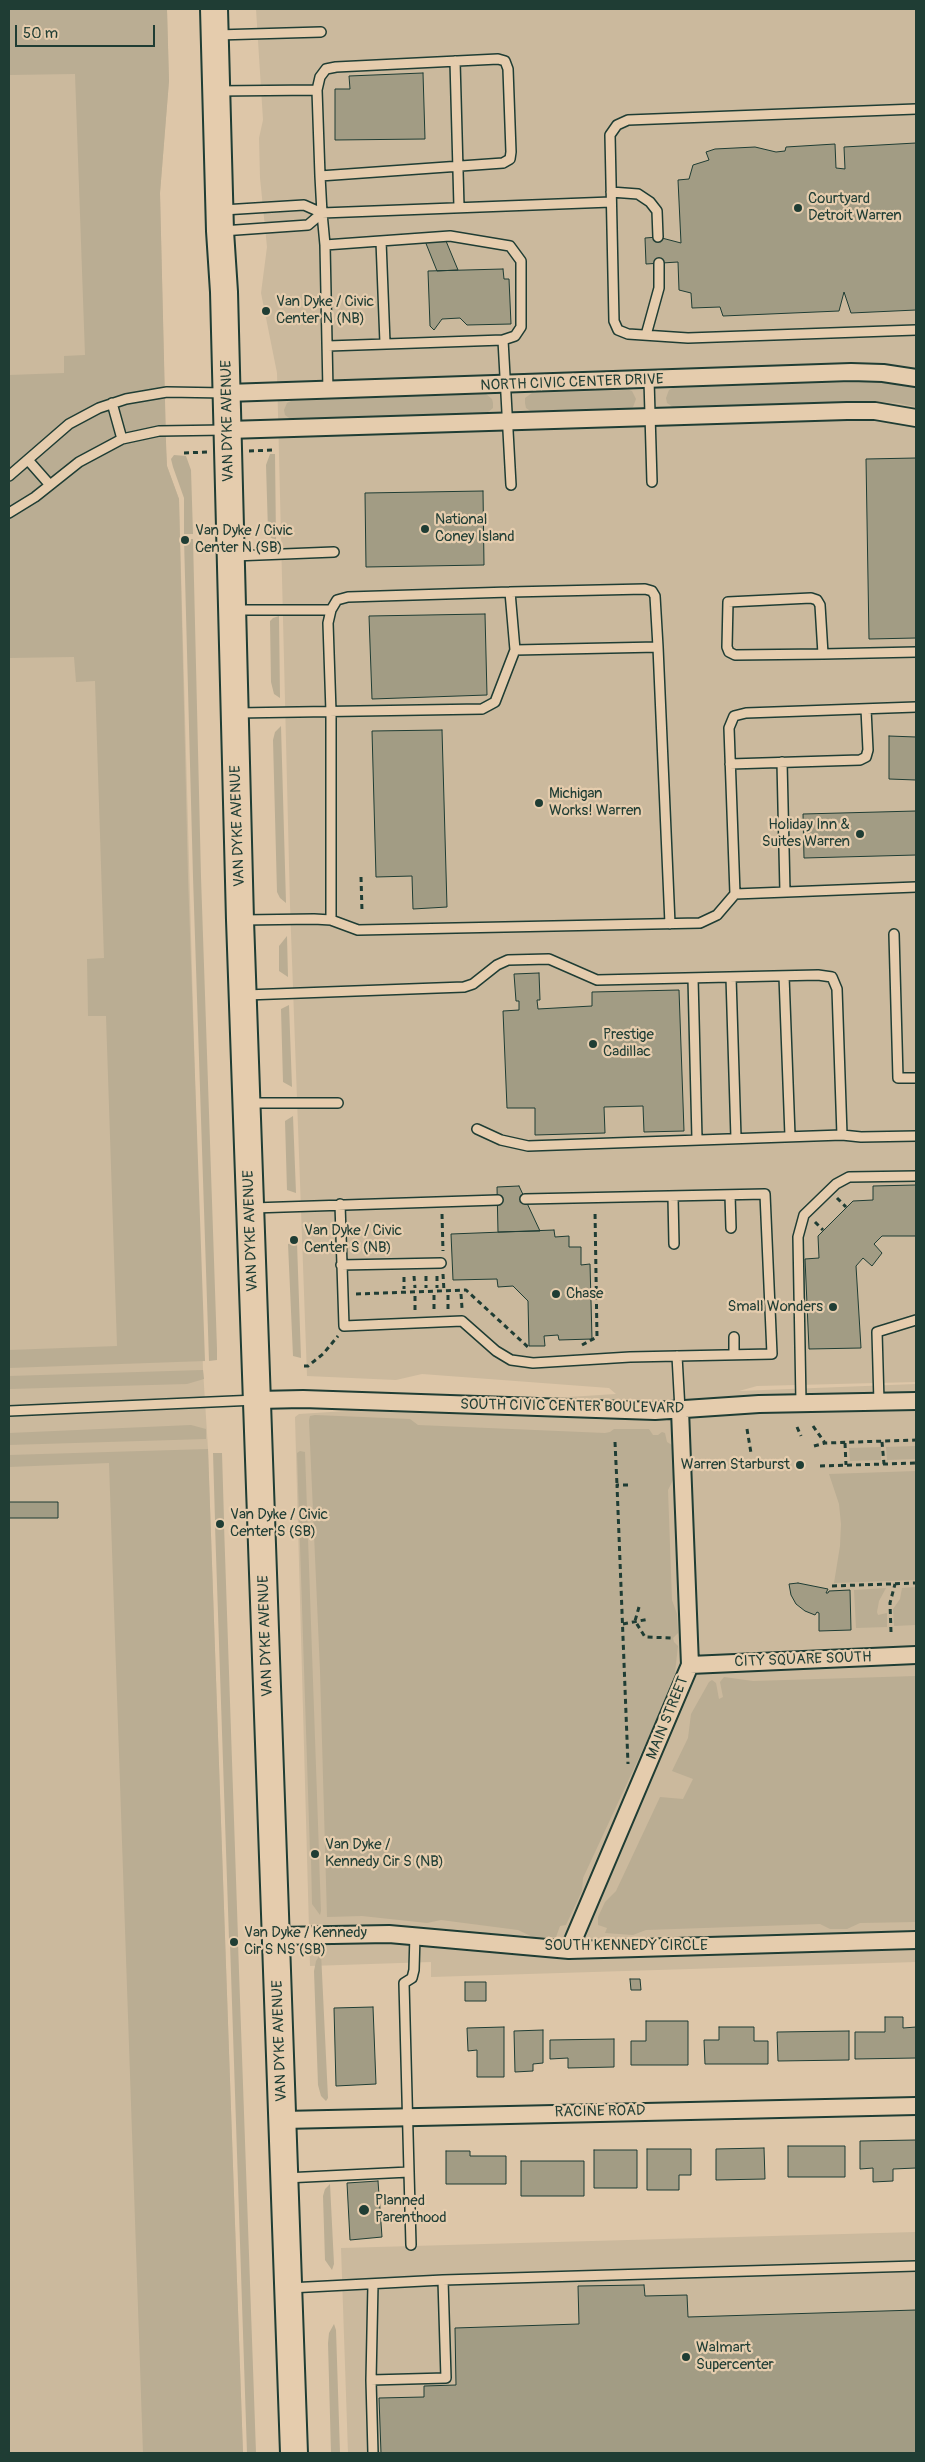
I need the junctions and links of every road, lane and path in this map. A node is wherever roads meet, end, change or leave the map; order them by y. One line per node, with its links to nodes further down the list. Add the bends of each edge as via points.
1 (214, 9): 3 (main road, VAN DYKE AVENUE)
2 (321, 32): 3 (lane)
3 (214, 35): 5 (main road, VAN DYKE AVENUE)
4 (455, 61): 6 (lane, via 326,69); 8 (lane); 8 (lane, via 505,61 511,152 510,159 503,164)
5 (216, 90): 6 (lane); 14 (main road, VAN DYKE AVENUE)
6 (317, 90): 9 (lane)
7 (916, 109): 10 (lane, via 628,120 616,125 610,135)
8 (458, 166): 9 (lane); 12 (lane)
9 (320, 176): 13 (lane)
10 (611, 192): 11 (lane); 15 (lane, via 638,194 650,202 657,210)
11 (611, 202): 12 (lane); 20 (lane, via 614,321 618,330)
12 (459, 207): 13 (lane)
13 (322, 213): 14 (lane, via 304,205); 14 (lane, via 308,225); 17 (lane)
14 (220, 221): 28 (main road, VAN DYKE AVENUE)
15 (658, 237)
16 (381, 241): 17 (lane); 21 (lane, via 450,236 510,246 521,261 521,327 515,336); 22 (lane)
17 (325, 245): 23 (lane)
18 (659, 263): 20 (lane, via 659,288)
19 (916, 330): 20 (lane, via 688,338)
20 (646, 335)
21 (503, 340): 22 (lane); 26 (lane)
22 (385, 343): 23 (lane)
23 (328, 346): 27 (lane)
24 (916, 378): 25 (street, NORTH CIVIC CENTER DRIVE, via 851,372)
25 (649, 380): 26 (street, NORTH CIVIC CENTER DRIVE); 30 (lane)
26 (506, 385): 27 (street, NORTH CIVIC CENTER DRIVE); 32 (lane)
27 (328, 391): 28 (street, NORTH CIVIC CENTER DRIVE)
28 (227, 394): 29 (lane, via 167,392); 33 (main road, VAN DYKE AVENUE)
29 (112, 403): 34 (lane); 35 (lane, via 69,424)
30 (650, 418): 31 (street, via 847,411 876,411); 32 (street); 37 (lane)
31 (916, 418)
32 (508, 422): 33 (street); 39 (lane)
33 (228, 430): 34 (lane, via 159,430); 42 (main road, VAN DYKE AVENUE)
34 (122, 439): 38 (lane, via 79,462)
35 (28, 460): 36 (lane); 38 (lane)
36 (9, 476)
37 (652, 482)
38 (50, 485): 40 (lane)
39 (511, 485)
40 (9, 513)
41 (334, 552): 42 (lane)
42 (231, 556): 44 (main road, VAN DYKE AVENUE)
43 (510, 592): 45 (lane, via 348,597 337,600); 46 (lane, via 652,591); 47 (lane)
44 (233, 610): 45 (lane); 53 (main road, VAN DYKE AVENUE)
45 (331, 610): 52 (lane, via 328,623)
46 (658, 646): 47 (lane); 63 (lane)
47 (515, 650): 52 (lane, via 494,702 482,709)
48 (916, 652): 49 (lane)
49 (823, 654): 49 (lane, via 817,600 728,602 729,652 735,655)
50 (916, 707): 51 (lane)
51 (866, 709): 54 (lane, via 868,750 860,760); 55 (lane, via 734,716 729,728)
52 (331, 712): 53 (lane); 62 (lane)
53 (234, 713): 61 (main road, VAN DYKE AVENUE)
54 (782, 762): 55 (lane); 58 (lane)
55 (730, 764): 59 (lane)
56 (361, 877): 60 (path)
57 (916, 887): 58 (lane)
58 (785, 892): 59 (lane)
59 (735, 894): 63 (lane, via 717,915 700,923)
60 (362, 911)
61 (240, 920): 62 (lane); 68 (main road, VAN DYKE AVENUE)
62 (331, 920): 63 (lane, via 358,930)
63 (670, 924)
64 (894, 934): 69 (lane, via 898,1078)
65 (784, 976): 67 (lane); 73 (lane, via 832,978 837,989); 74 (lane)
66 (693, 978): 67 (lane); 68 (lane, via 597,980 548,959 508,960 464,987); 77 (lane)
67 (731, 978): 76 (lane)
68 (243, 995): 70 (main road, VAN DYKE AVENUE)
69 (916, 1078)
70 (246, 1103): 71 (lane); 86 (main road, VAN DYKE AVENUE)
71 (338, 1103)
72 (478, 1129): 77 (lane, via 500,1140 528,1146)
73 (842, 1134): 74 (lane); 75 (lane)
74 (790, 1136): 76 (lane)
75 (916, 1136)
76 (736, 1138): 77 (lane)
77 (697, 1139)
78 (916, 1176): 119 (lane, via 849,1177 836,1184 804,1215 798,1237)
79 (730, 1195): 80 (lane); 87 (lane); 114 (lane, via 766,1194 772,1337 772,1354)
80 (673, 1197): 81 (lane); 89 (lane)
81 (595, 1198): 82 (lane); 112 (path, via 597,1337)
82 (525, 1199)
83 (498, 1200): 84 (lane)
84 (442, 1202): 85 (lane); 88 (path)
85 (340, 1204): 86 (lane); 91 (lane)
86 (250, 1208): 117 (main road, VAN DYKE AVENUE)
87 (731, 1228)
88 (442, 1238)
89 (674, 1244)
90 (441, 1263): 91 (lane)
91 (342, 1265): 115 (lane, via 344,1326 462,1321 511,1360 533,1363)
92 (425, 1273): 98 (path)
93 (437, 1273): 99 (path)
94 (404, 1274): 96 (path)
95 (414, 1274): 97 (path)
96 (404, 1288)
97 (415, 1288)
98 (426, 1288)
99 (437, 1288)
100 (352, 1294): 113 (path, via 466,1290 525,1346)
101 (461, 1294): 105 (path)
102 (434, 1295): 107 (path)
103 (448, 1295): 106 (path)
104 (415, 1296): 108 (path)
105 (462, 1309)
106 (448, 1310)
107 (434, 1311)
108 (415, 1312)
109 (916, 1320): 120 (lane, via 877,1332)
110 (734, 1337): 114 (lane)
111 (333, 1343): 116 (path, via 324,1354)
112 (576, 1346)
113 (534, 1349)
114 (734, 1355): 115 (lane)
115 (677, 1356): 121 (lane)
116 (304, 1366)
117 (258, 1400): 121 (street, SOUTH CIVIC CENTER BOULEVARD); 122 (lane); 152 (main road, VAN DYKE AVENUE)
118 (916, 1401): 120 (street, SOUTH CIVIC CENTER BOULEVARD)
119 (801, 1402): 120 (street, SOUTH CIVIC CENTER BOULEVARD); 121 (street, SOUTH CIVIC CENTER BOULEVARD)
120 (879, 1402)
121 (680, 1410): 150 (street, MAIN STREET)
122 (9, 1411)
123 (813, 1426): 130 (path)
124 (797, 1427): 126 (path)
125 (747, 1429): 133 (path)
126 (801, 1436)
127 (916, 1440): 129 (path)
128 (615, 1442): 138 (path)
129 (882, 1442): 131 (path); 135 (path)
130 (825, 1443): 131 (path); 132 (path)
131 (845, 1443): 136 (path)
132 (814, 1446)
133 (751, 1453)
134 (916, 1463): 135 (path)
135 (884, 1464): 136 (path)
136 (846, 1465): 137 (path)
137 (820, 1466)
138 (617, 1485): 139 (path); 146 (path)
139 (628, 1485)
140 (916, 1583): 141 (path)
141 (895, 1584): 142 (path); 147 (path, via 890,1603)
142 (832, 1586)
143 (639, 1607): 145 (path)
144 (649, 1619): 145 (path)
145 (634, 1621): 146 (path); 148 (path, via 645,1637)
146 (623, 1624): 151 (path, via 628,1765)
147 (891, 1632)
148 (675, 1638)
149 (916, 1655): 150 (street, CITY SQUARE SOUTH)
150 (690, 1665): 151 (street, MAIN STREET)
151 (645, 1775): 155 (street, MAIN STREET)
152 (276, 1936): 153 (street, SOUTH KENNEDY CIRCLE); 158 (main road, VAN DYKE AVENUE)
153 (414, 1936): 155 (street, SOUTH KENNEDY CIRCLE); 157 (lane, via 414,1970 412,1978 404,1984)
154 (916, 1940): 155 (street, SOUTH KENNEDY CIRCLE)
155 (569, 1950)
156 (916, 2106): 157 (street, RACINE ROAD)
157 (407, 2116): 158 (street, RACINE ROAD); 159 (lane)
158 (283, 2120): 160 (main road, VAN DYKE AVENUE)
159 (408, 2172): 160 (lane); 161 (lane)
160 (285, 2178): 165 (main road, VAN DYKE AVENUE)
161 (411, 2245)
162 (916, 2266): 163 (lane)
163 (443, 2280): 164 (lane); 166 (lane, via 446,2378)
164 (373, 2284): 165 (lane); 166 (lane)
165 (289, 2288): 167 (main road, VAN DYKE AVENUE)
166 (371, 2380): 168 (lane)
167 (294, 2453)
168 (373, 2453)

